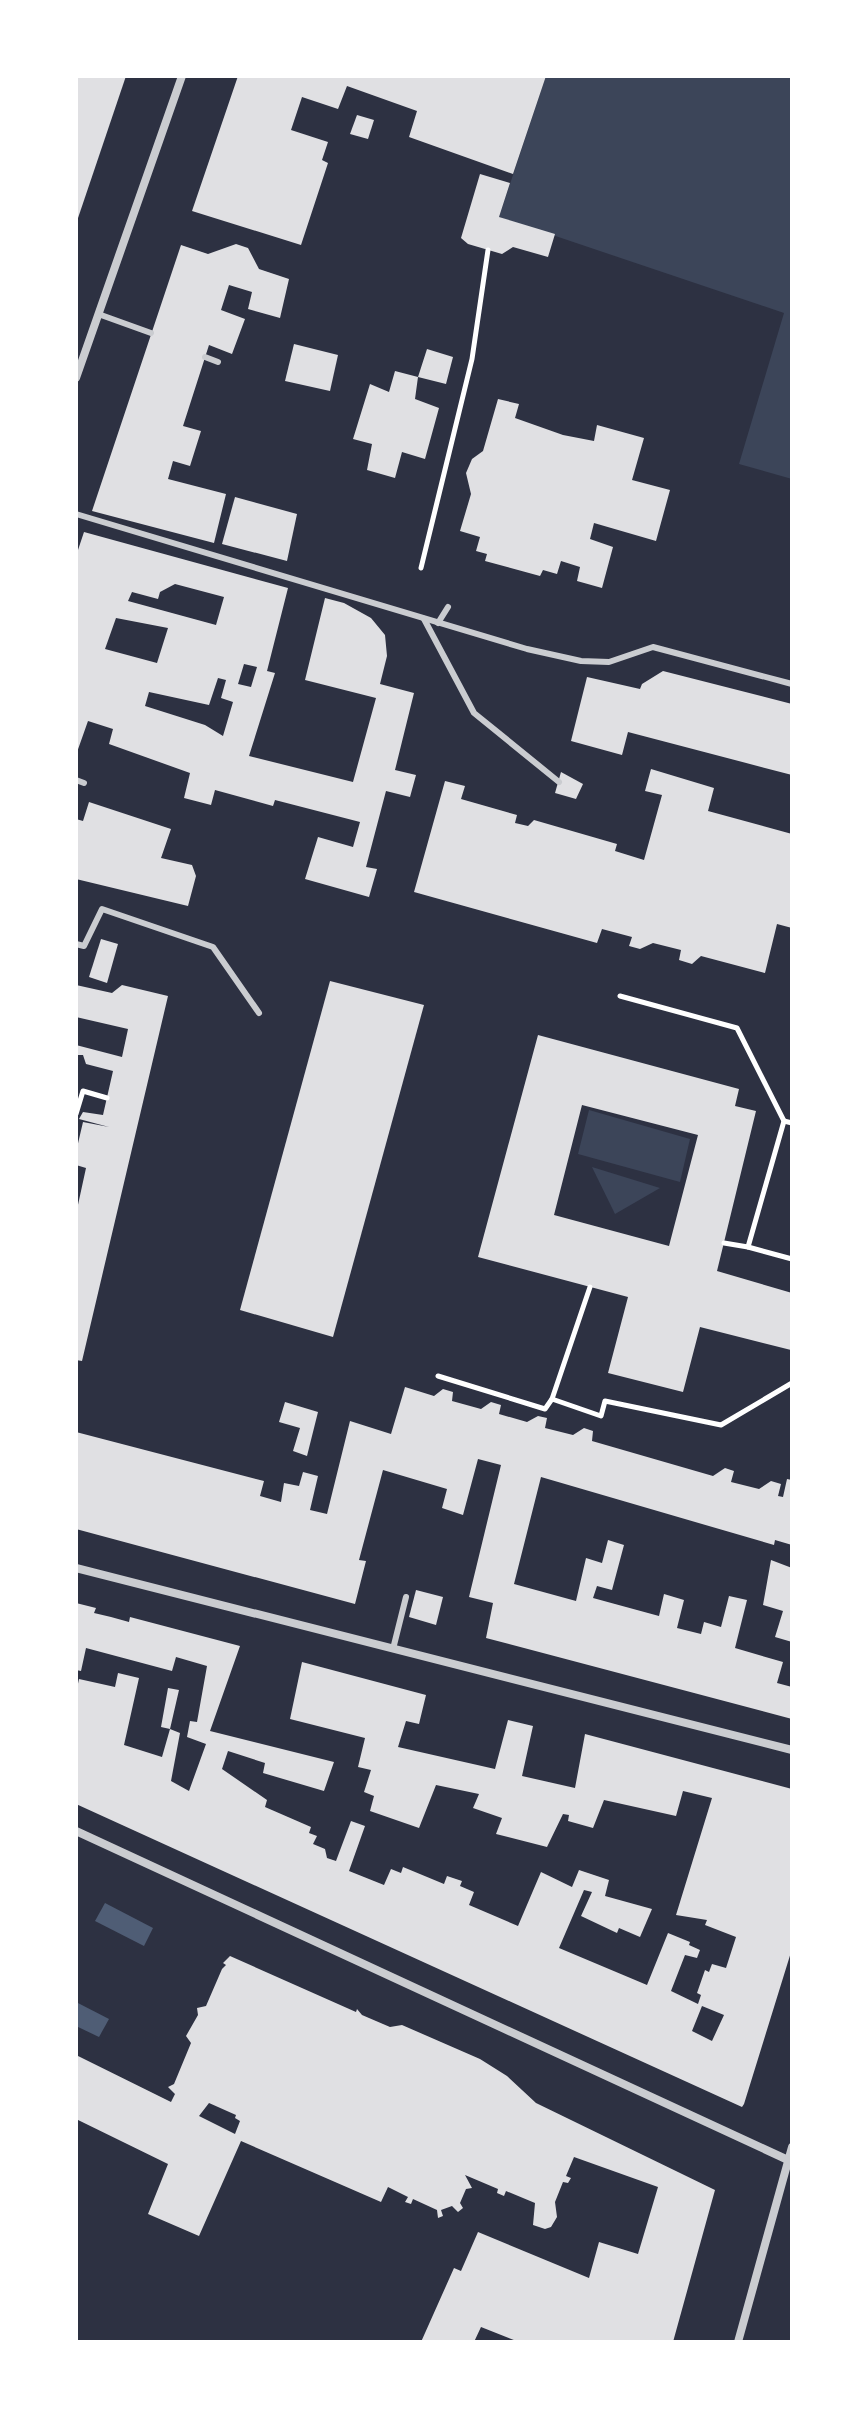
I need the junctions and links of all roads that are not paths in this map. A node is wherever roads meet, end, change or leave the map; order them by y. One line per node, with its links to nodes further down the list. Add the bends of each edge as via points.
1 (182, 76): 2 (street)
2 (101, 315): 3 (lane); 6 (street)
3 (151, 333)
4 (205, 357): 5 (lane)
5 (218, 362)
6 (76, 378)
7 (76, 514): 9 (lane)
8 (448, 607): 10 (lane)
9 (424, 619): 10 (lane); 12 (lane, via 474,713)
10 (438, 623): 11 (lane, via 581,661 609,662 653,647)
11 (792, 684)
12 (559, 782)
13 (76, 944): 14 (lane, via 84,946 102,909 213,947)
14 (259, 1013)
15 (76, 1568): 17 (street)
16 (406, 1597): 17 (lane)
17 (393, 1649): 18 (street)
18 (792, 1750)
19 (76, 1831): 21 (street)
20 (792, 2147): 21 (street)
21 (790, 2161): 22 (street)
22 (738, 2342)

